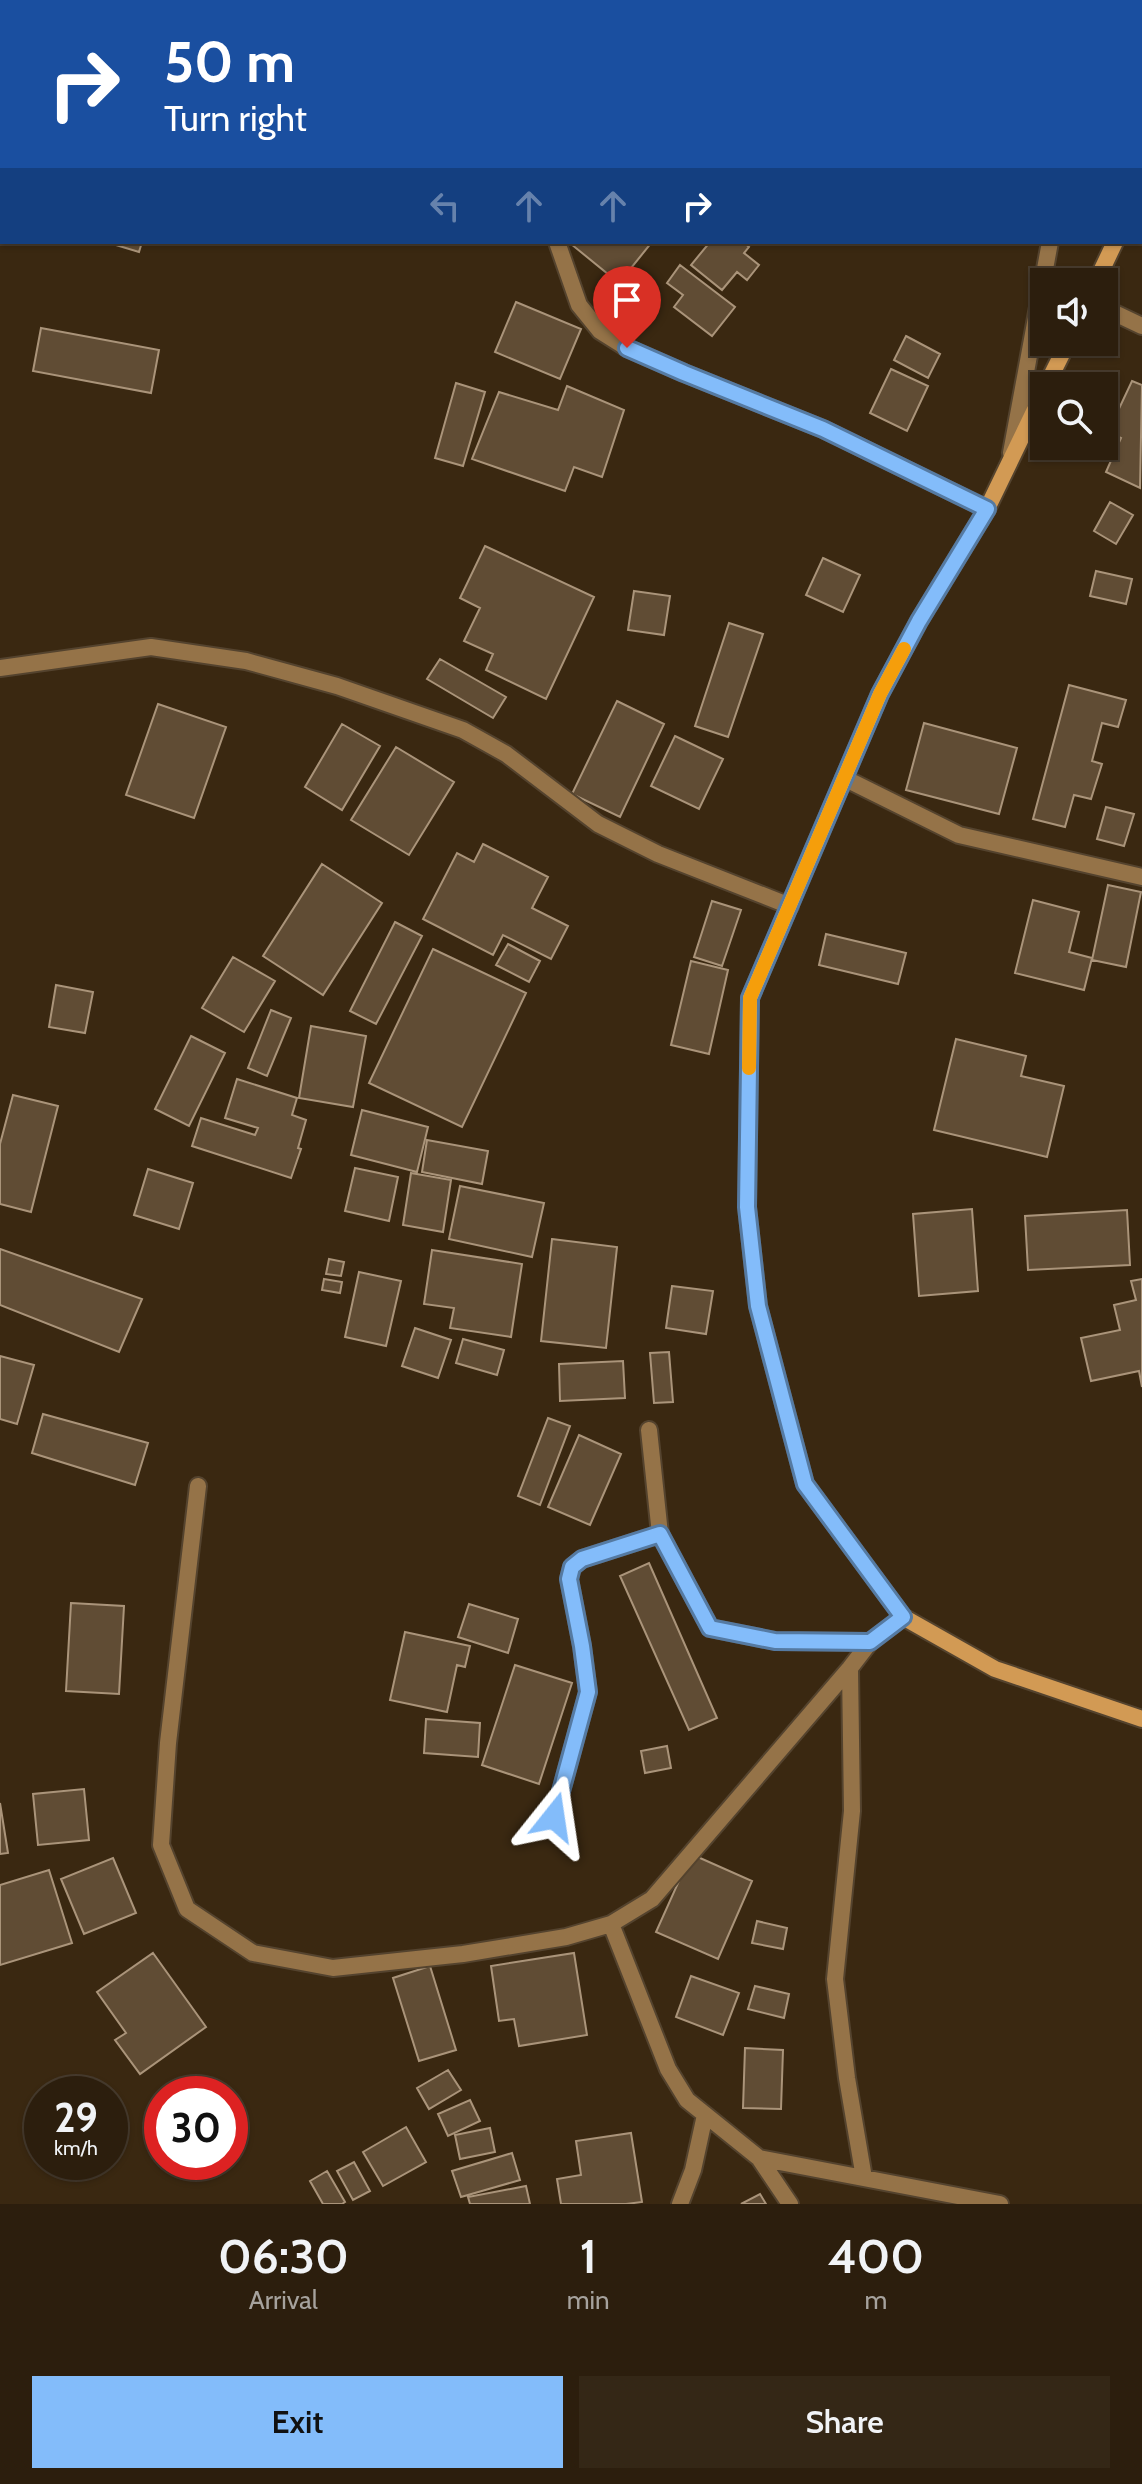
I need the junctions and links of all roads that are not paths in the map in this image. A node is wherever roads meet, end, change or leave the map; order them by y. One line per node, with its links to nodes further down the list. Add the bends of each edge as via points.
1 (558, 244): 9 (street, via 579,305 600,331 627,348 823,429)
2 (1050, 244): 8 (street)
3 (1114, 244): 4 (street)
4 (1103, 268)
5 (1118, 315): 6 (street)
6 (1142, 326)
7 (1030, 421): 8 (street)
8 (1009, 465): 9 (street)
9 (987, 509): 11 (street, via 880,694)
10 (0, 668): 13 (street, via 151,647 246,661 337,686 463,730 506,754 598,824 658,854)
11 (844, 778): 12 (street, via 959,835); 13 (street)
12 (1142, 877)
13 (790, 906): 17 (street, via 750,998 747,1207 758,1306 805,1484)
14 (649, 1430): 16 (street)
15 (198, 1486): 22 (street, via 161,1845 187,1909 253,1953 333,1968 478,1952)
16 (660, 1534): 18 (street, via 710,1628 775,1641); 21 (street, via 572,1567 569,1579 588,1692)
17 (903, 1617): 18 (street); 20 (street, via 995,1669)
18 (870, 1642): 19 (street)
19 (850, 1668): 22 (street, via 652,1899); 25 (street, via 852,1811 835,1979)
20 (1142, 1719)
21 (554, 1817)
22 (611, 1924): 23 (street, via 668,2069 687,2100)
23 (705, 2115): 24 (street); 26 (street)
24 (759, 2158): 25 (street); 27 (street)
25 (864, 2178): 28 (street)
26 (680, 2204)
27 (790, 2204)
28 (1000, 2204)

